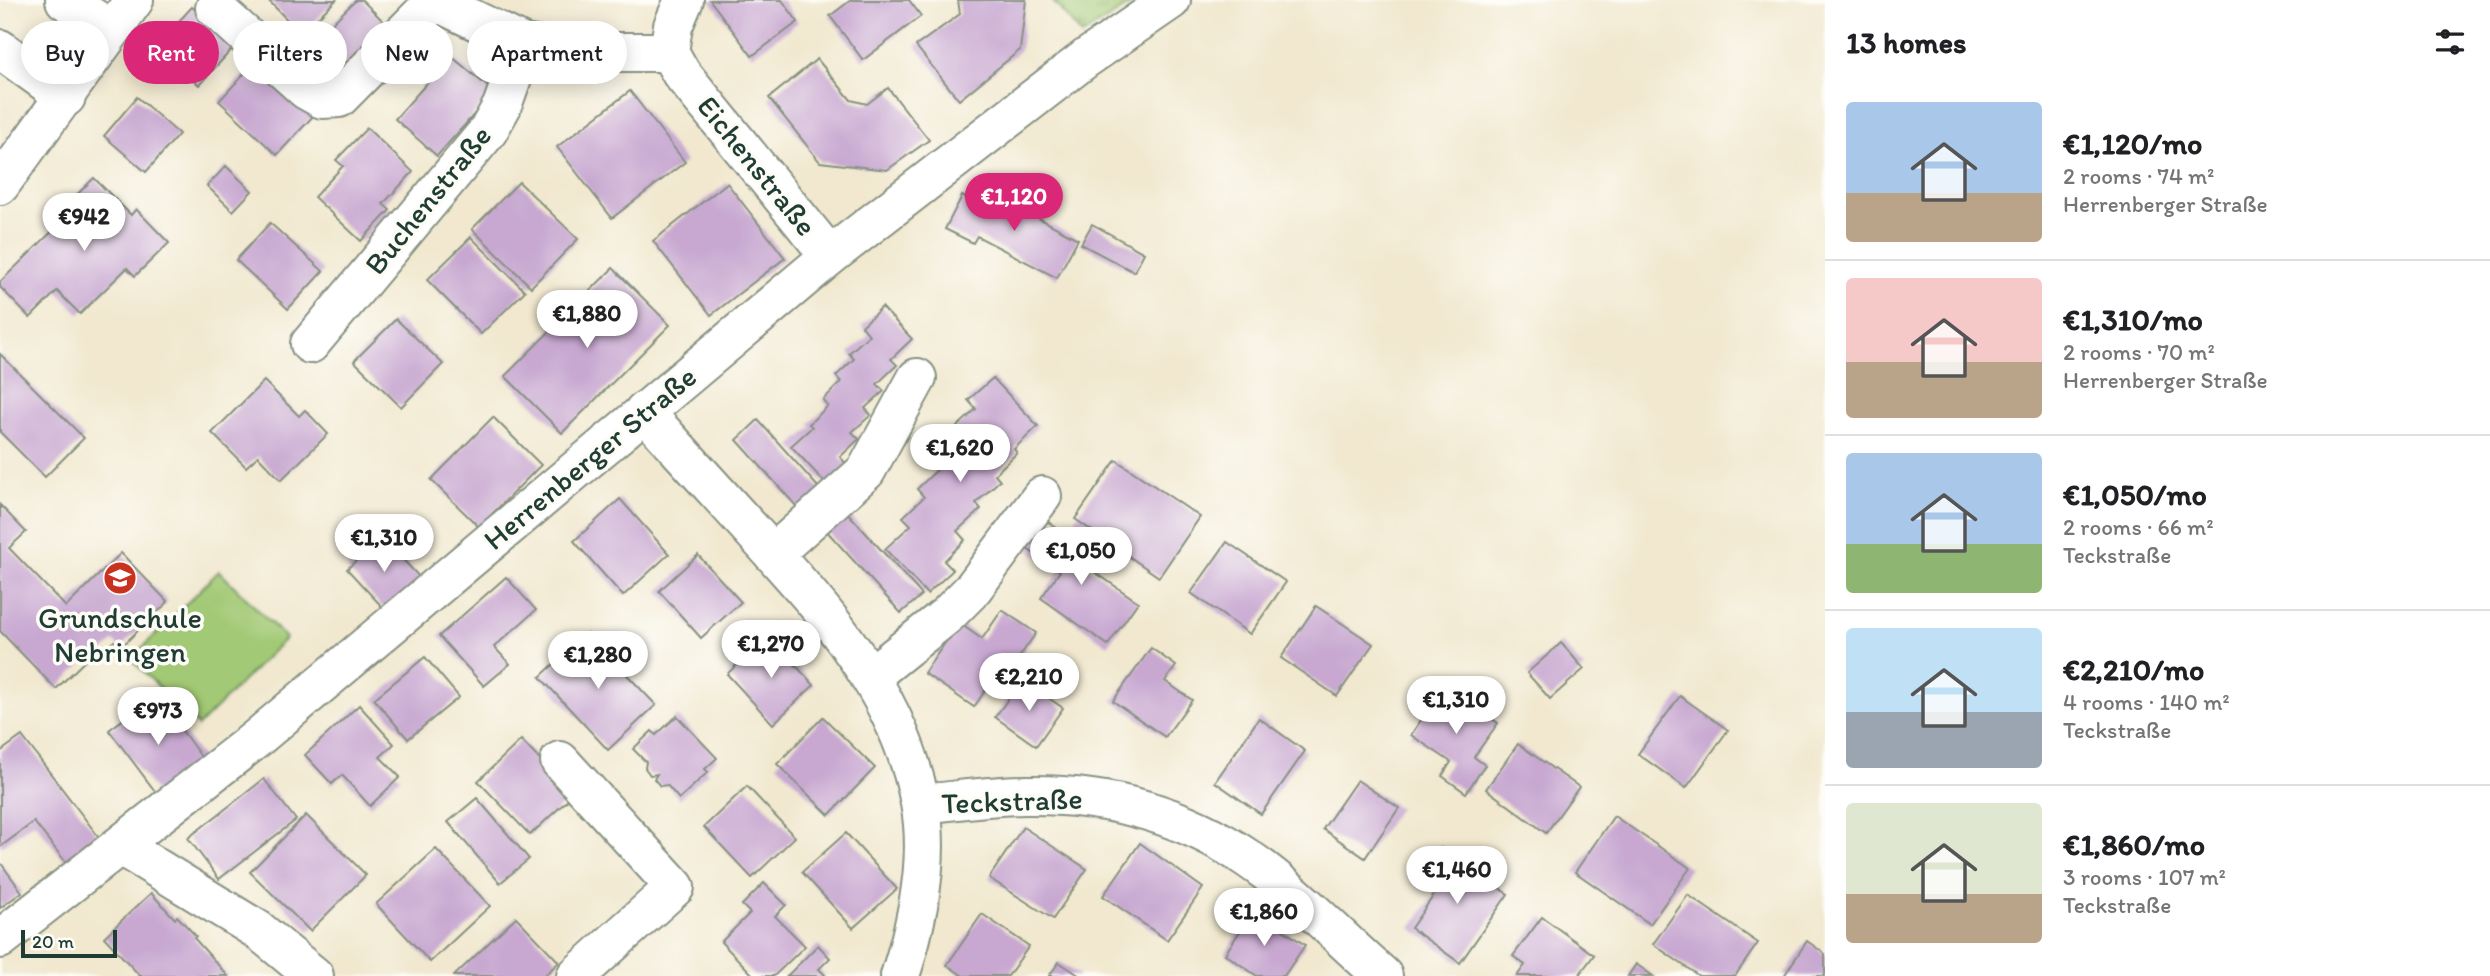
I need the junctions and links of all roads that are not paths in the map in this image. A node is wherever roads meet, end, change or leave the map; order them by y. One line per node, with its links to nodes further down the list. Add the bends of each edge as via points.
1 (65, 0): 6 (street)
2 (684, 0): 10 (street)
3 (1171, 0): 14 (street, Herrenberger Straße, via 1085,59)
4 (434, 1): 5 (street, via 339,99 321,99 306,90); 7 (street)
5 (215, 8)
6 (123, 15): 12 (street)
7 (476, 21)
8 (0, 48): 12 (street)
9 (627, 52): 10 (street)
10 (668, 52): 14 (street, Eichenstraße)
11 (510, 84): 15 (street, Buchenstraße, via 488,131)
12 (66, 97): 13 (street)
13 (6, 164)
14 (830, 256): 17 (street, Herrenberger Straße)
15 (310, 344)
16 (917, 378): 19 (street, via 866,471)
17 (645, 411): 19 (street); 23 (street, Herrenberger Straße, via 312,693)
18 (1042, 496): 20 (street, via 971,591)
19 (773, 554): 20 (street)
20 (871, 676): 22 (street, via 892,714)
21 (560, 761): 26 (street, via 675,887)
22 (920, 804): 27 (street, via 921,878); 28 (street, Teckstraße, via 1068,795 1107,800 1174,819 1249,859)
23 (121, 846): 24 (street, Herrenberger Straße); 25 (street, via 258,930)
24 (0, 939)
25 (314, 976)
26 (576, 976)
27 (900, 976)
28 (1383, 976)

